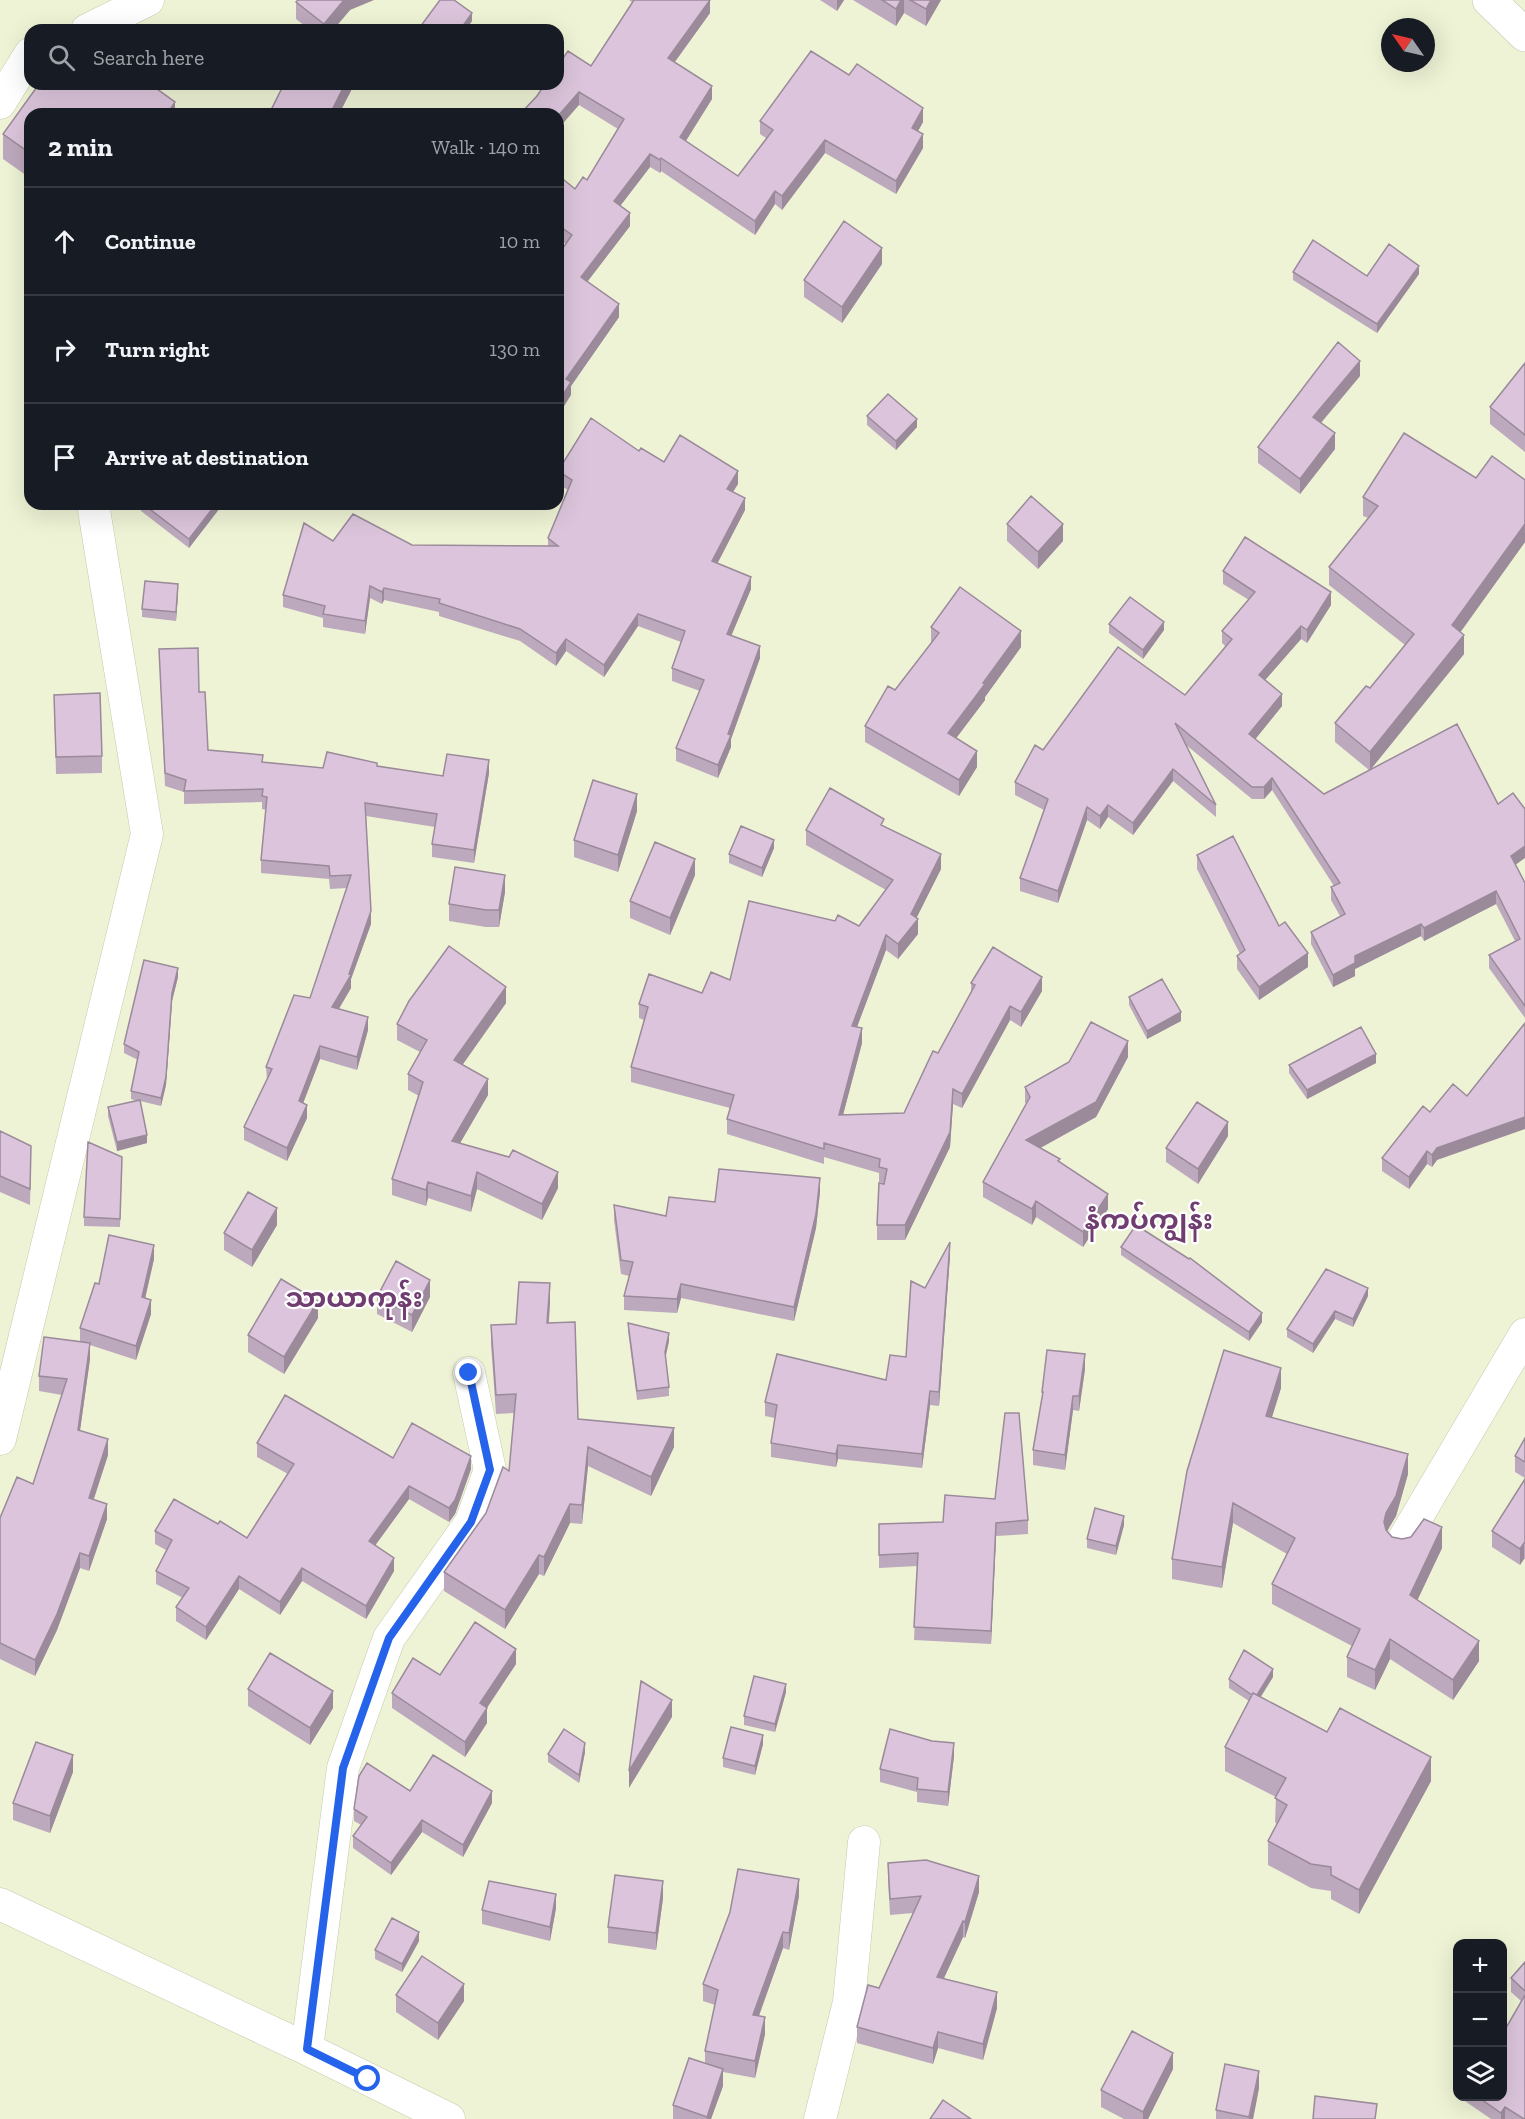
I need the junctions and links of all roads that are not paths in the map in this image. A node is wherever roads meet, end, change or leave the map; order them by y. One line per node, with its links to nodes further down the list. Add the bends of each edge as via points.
1 (148, 0): 3 (street)
2 (1489, 0): 4 (street)
3 (99, 24)
4 (1525, 35)
5 (24, 64): 6 (street)
6 (0, 104)
7 (94, 510): 10 (street, via 147,834)
8 (1525, 1334): 11 (street)
9 (469, 1373): 14 (street, via 490,1470 471,1522 389,1638 343,1768)
10 (0, 1439)
11 (1402, 1542)
12 (864, 1842): 16 (street, via 849,2002)
13 (0, 1904): 14 (street)
14 (307, 2049): 15 (street)
15 (449, 2119)
16 (820, 2119)

